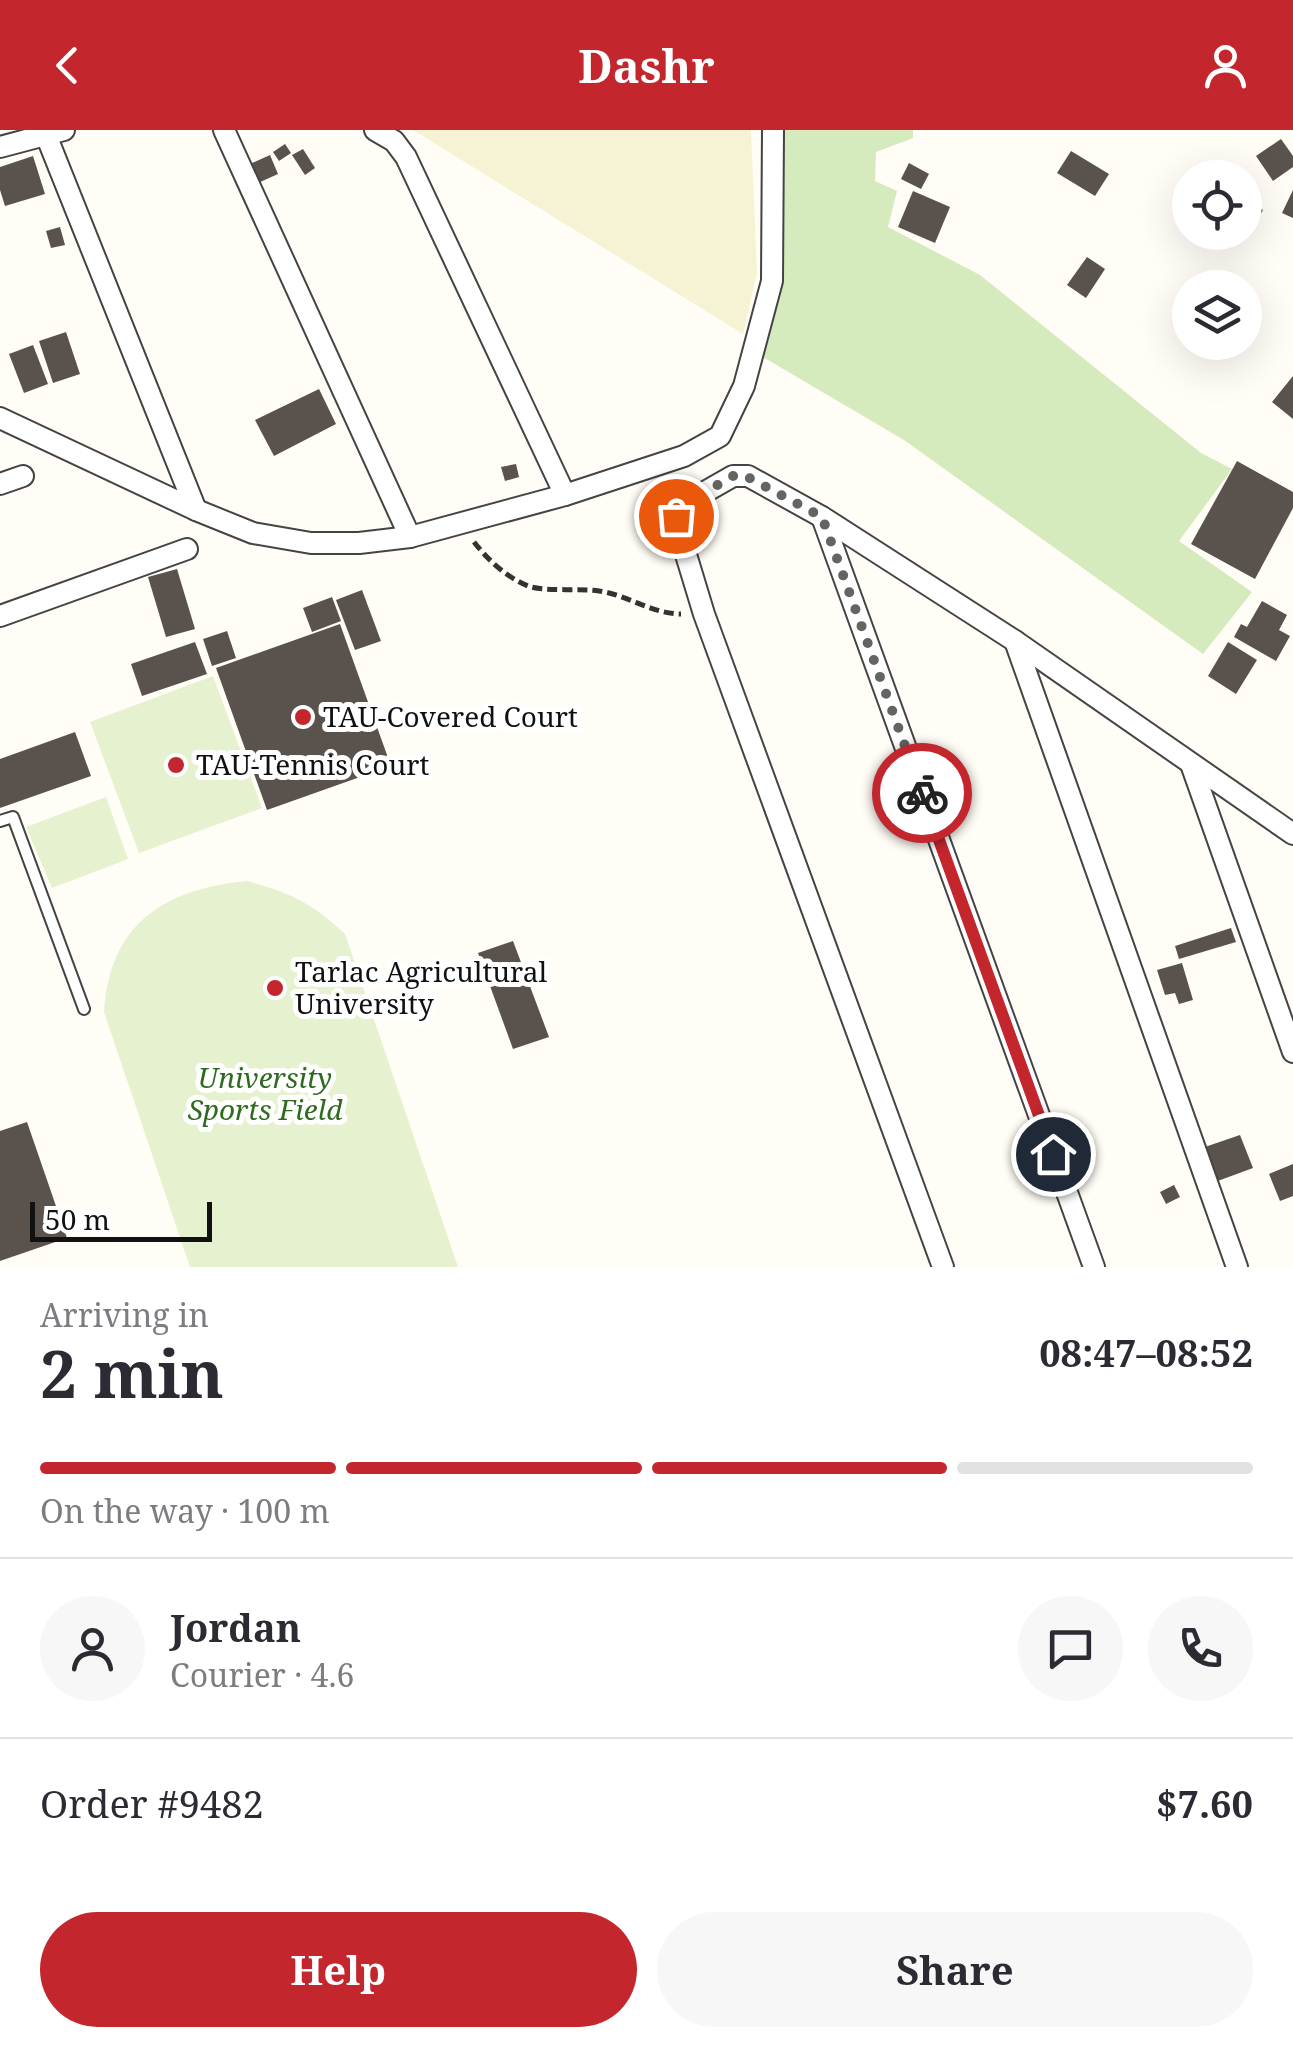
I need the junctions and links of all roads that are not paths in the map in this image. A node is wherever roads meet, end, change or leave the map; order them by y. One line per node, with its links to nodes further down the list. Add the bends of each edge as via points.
1 (224, 130): 12 (street)
2 (375, 130): 9 (street, via 406,157)
3 (773, 130): 9 (street, via 772,281 744,386 720,436 684,456)
4 (51, 131): 5 (street); 10 (street)
5 (0, 146)
6 (0, 418): 10 (street)
7 (23, 476): 8 (street)
8 (0, 484)
9 (565, 495): 12 (street)
10 (196, 510): 12 (street, via 253,533 311,543)
11 (822, 517): 15 (street); 21 (street, via 742,474 678,508 677,524); 22 (street)
12 (410, 537)
13 (187, 549): 14 (street)
14 (0, 616)
15 (1014, 640): 16 (street); 23 (street)
16 (1192, 766): 18 (street); 20 (street)
17 (0, 822): 19 (lane, via 14,817)
18 (1293, 834)
19 (84, 1009)
20 (1293, 1052)
21 (943, 1267)
22 (1094, 1267)
23 (1238, 1267)

